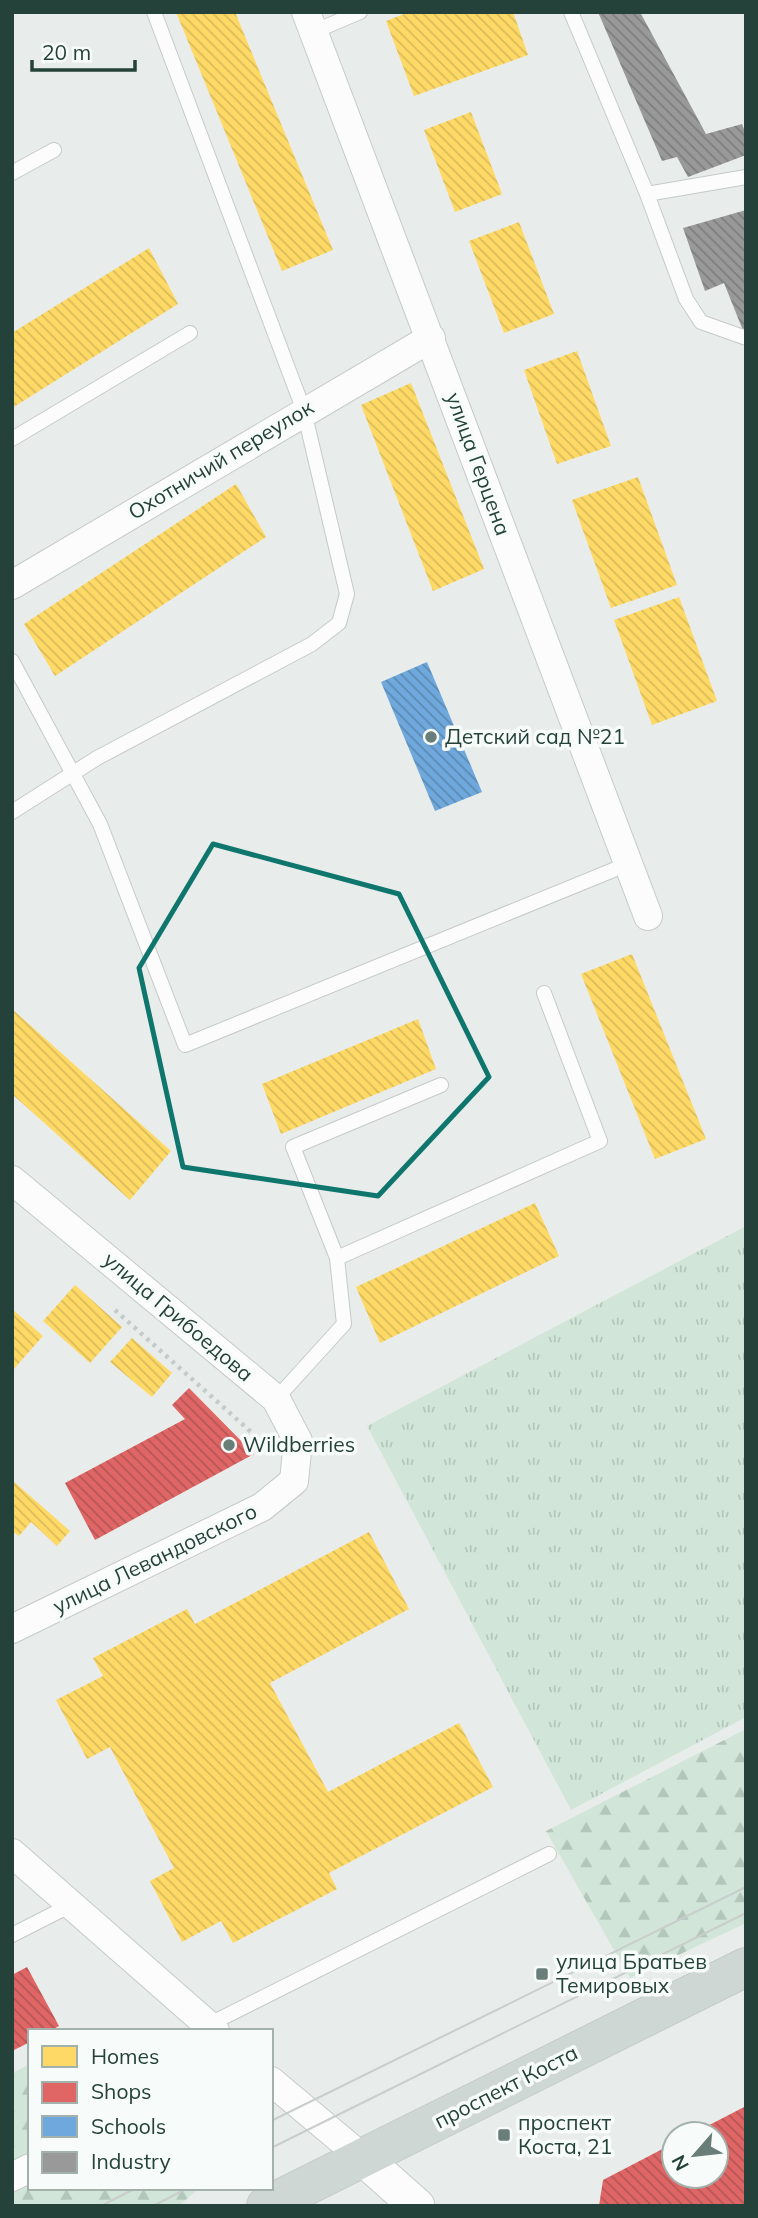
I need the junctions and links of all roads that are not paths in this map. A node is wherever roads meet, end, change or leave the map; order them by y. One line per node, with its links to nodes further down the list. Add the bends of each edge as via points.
1 (154, 12): 12 (lane)
2 (360, 12): 4 (lane)
3 (571, 12): 8 (lane)
4 (310, 22): 10 (street, улица Герцена)
5 (54, 150): 6 (lane)
6 (12, 173)
7 (746, 177): 8 (lane)
8 (647, 194): 11 (lane, via 686,299 701,322)
9 (190, 333): 13 (lane)
10 (431, 338): 12 (street, Охотничий переулок); 18 (street, улица Герцена)
11 (746, 338)
12 (304, 411): 14 (street, Охотничий переулок); 16 (lane, via 346,594 339,623 312,645)
13 (12, 439)
14 (12, 585)
15 (12, 661): 16 (lane)
16 (73, 772): 17 (lane); 18 (lane, via 100,824 185,1045)
17 (12, 812)
18 (628, 864): 19 (street, улица Герцена)
19 (648, 916)
20 (544, 993): 23 (lane, via 600,1141)
21 (441, 1085): 23 (lane, via 293,1147)
22 (12, 1180): 24 (street, улица Грибоедова)
23 (337, 1258): 24 (lane, via 344,1324)
24 (276, 1399): 25 (street, улица Грибоедова, via 298,1441)
25 (294, 1481): 26 (street, улица Левандовского, via 262,1507)
26 (12, 1629)
27 (12, 1853): 29 (street)
28 (549, 1854): 32 (lane)
29 (73, 1903): 30 (lane); 32 (street)
30 (12, 1935)
31 (746, 1967): 34 (main road, проспект Коста)
32 (211, 2028)
33 (273, 2083): 34 (street)
34 (364, 2159): 37 (main road, проспект Коста); 38 (street)
35 (28, 2169): 36 (street)
36 (12, 2177)
37 (266, 2206)
38 (417, 2206)

